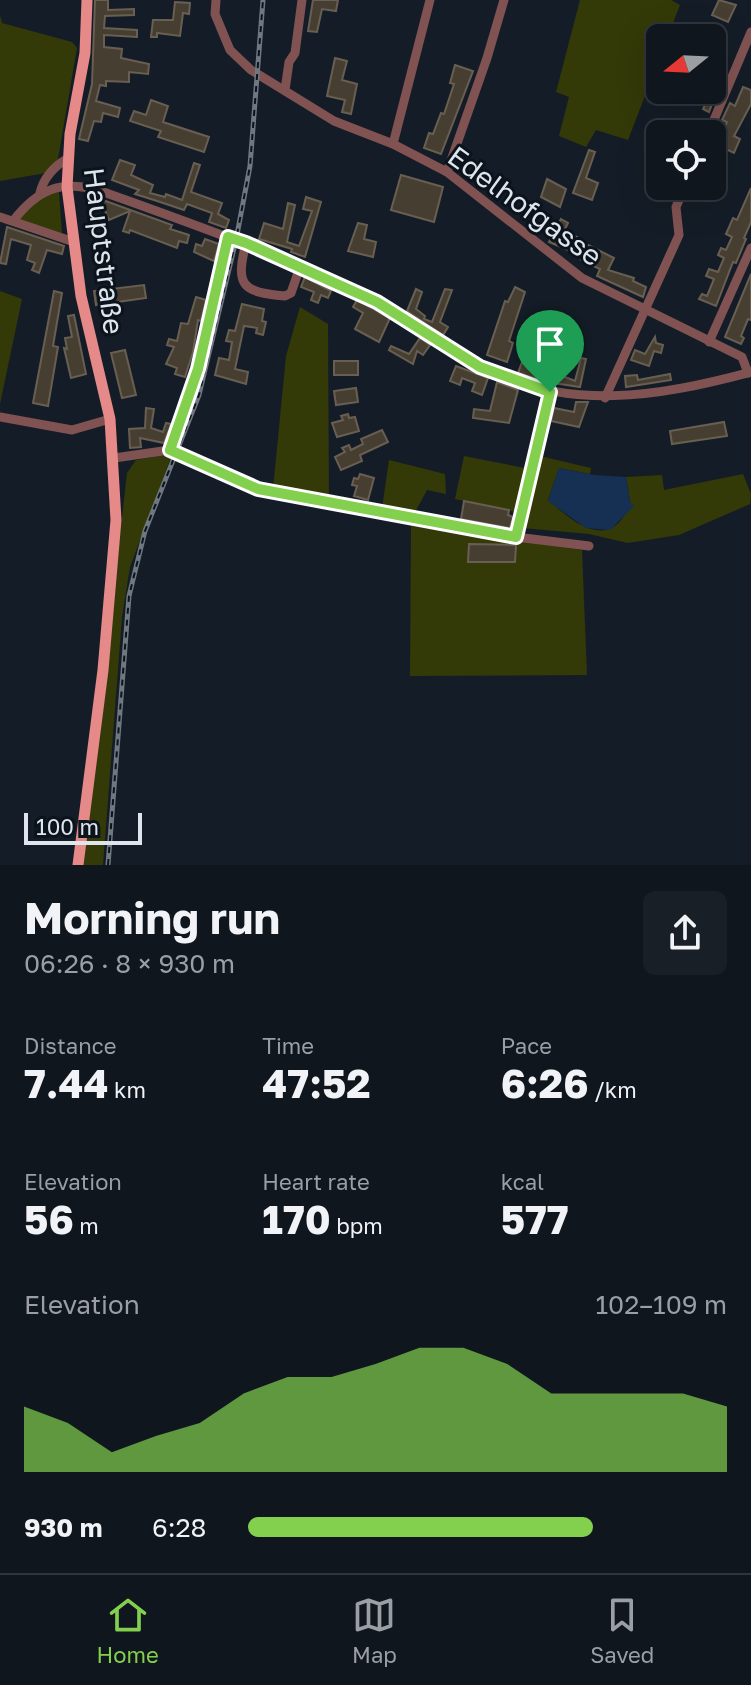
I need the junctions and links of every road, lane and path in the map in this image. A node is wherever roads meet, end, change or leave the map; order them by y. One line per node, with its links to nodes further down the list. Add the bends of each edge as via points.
1 (87, 0): 11 (main road, Hauptstraße, via 85,53)
2 (216, 0): 8 (street, Edelhofgasse, via 215,14 230,50)
3 (302, 0): 8 (street)
4 (430, 0): 10 (street)
5 (504, 0): 12 (street)
6 (751, 32): 7 (street)
7 (749, 46): 9 (street)
8 (285, 90): 10 (street, Edelhofgasse, via 334,121)
9 (715, 120)
10 (393, 144): 12 (street, Edelhofgasse)
11 (67, 159): 13 (main road, Hauptstraße); 14 (street, via 42,183)
12 (447, 172): 23 (street, Edelhofgasse, via 582,278)
13 (67, 187): 14 (street); 18 (street, via 98,190); 19 (main road, Hauptstraße)
14 (40, 193): 17 (street)
15 (679, 200): 23 (street, via 679,235)
16 (0, 217): 17 (street)
17 (13, 221): 19 (street)
18 (228, 237): 20 (street); 30 (street, via 198,369)
19 (74, 242): 29 (main road, Hauptstraße)
20 (246, 243): 22 (street); 22 (street, via 241,276 254,292 291,293)
21 (751, 248): 24 (street)
22 (300, 267): 26 (street, via 377,302 480,367)
23 (647, 311): 24 (street, Edelhofgasse); 27 (street)
24 (709, 342): 25 (street, Edelhofgasse, via 742,357)
25 (750, 373): 27 (street)
26 (550, 392): 27 (street); 32 (street)
27 (605, 398)
28 (0, 417): 29 (street, via 72,430)
29 (110, 419): 31 (main road, Hauptstraße)
30 (170, 450): 31 (street); 32 (street, via 258,489)
31 (114, 458): 34 (main road, Hauptstraße, via 110,596)
32 (516, 537): 33 (street)
33 (589, 546)
34 (78, 865)

